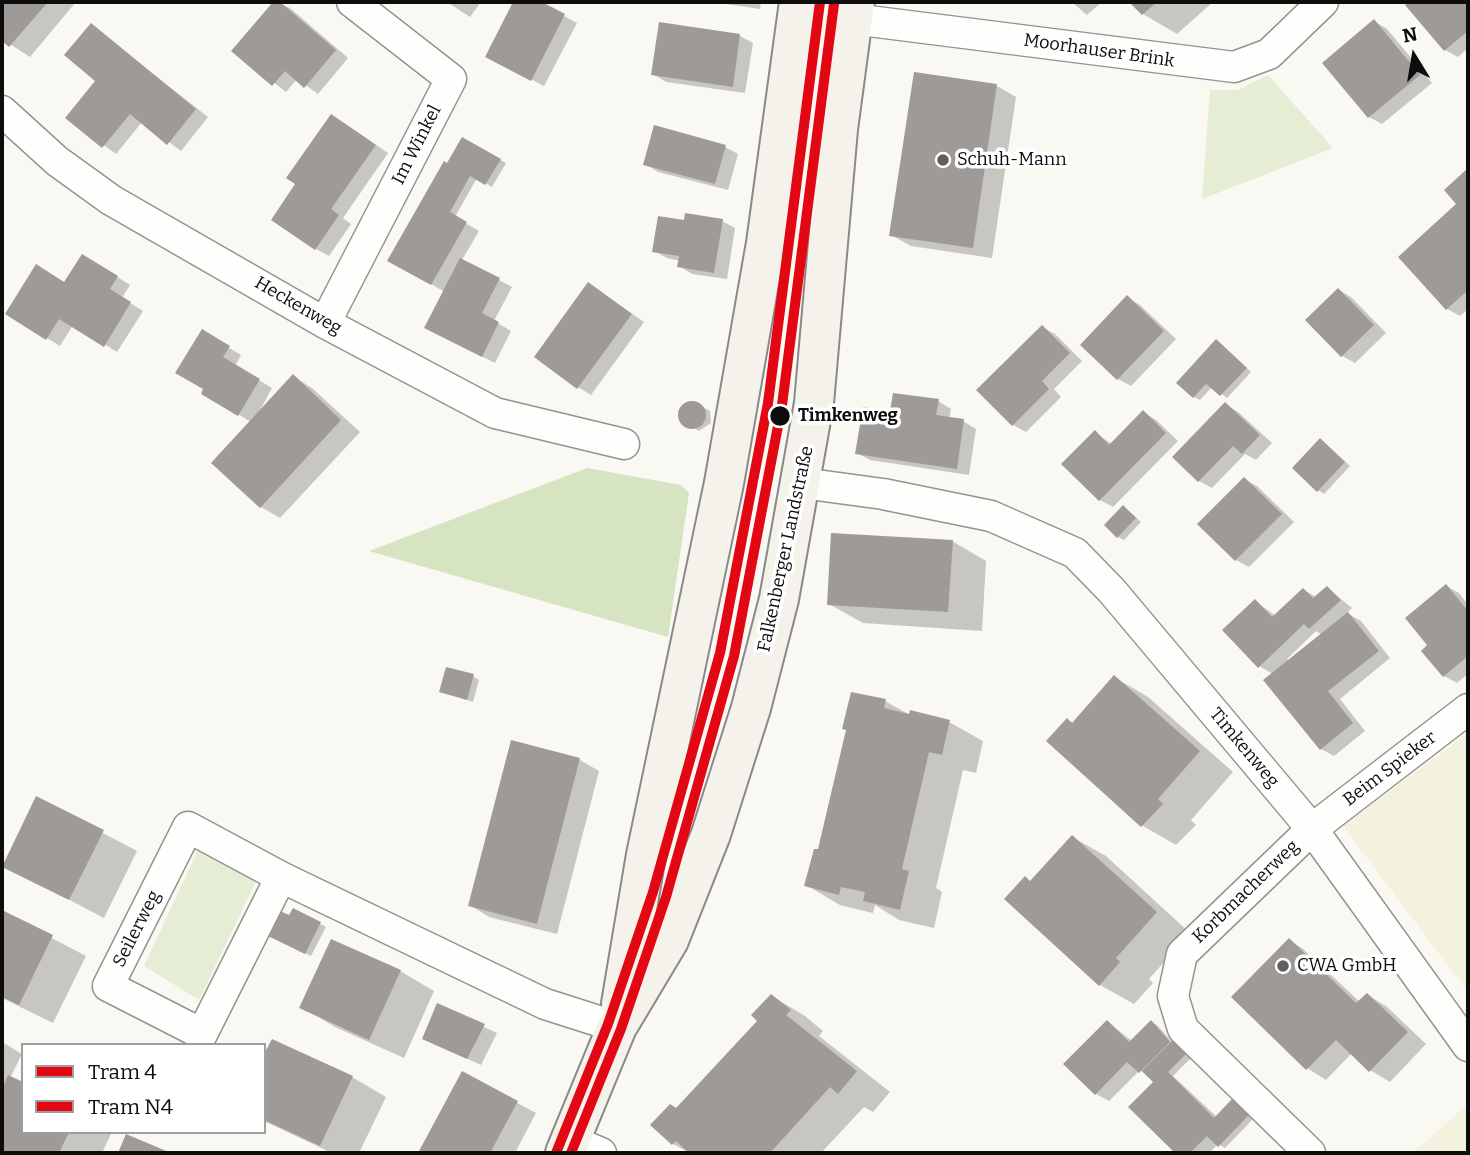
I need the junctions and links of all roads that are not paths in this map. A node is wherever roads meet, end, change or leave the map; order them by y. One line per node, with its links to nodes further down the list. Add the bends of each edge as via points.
1 (352, 2): 6 (street, Im Winkel, via 451,79)
2 (799, 2): 12 (street, Falkenberger Landstraße, via 766,243 724,483 646,856)
3 (1323, 2): 4 (street, Moorhauser Brink, via 1269,54 1234,67)
4 (854, 10): 8 (street, Falkenberger Landstraße)
5 (2, 111): 6 (street, Heckenweg, via 57,161 111,200)
6 (325, 323): 7 (street, Heckenweg, via 495,414)
7 (624, 444)
8 (802, 483): 10 (street, Timkenweg, via 991,516 1075,553); 12 (street, Falkenberger Landstraße, via 751,708 711,834 669,940)
9 (1468, 709): 10 (street, Beim Spieker)
10 (1312, 829): 13 (street, Timkenweg); 15 (street, Korbmacherweg, via 1182,954 1172,996 1183,1029)
11 (281, 877): 11 (street, Seilerweg, via 188,827 108,986 202,1034); 12 (street, Seilerweg, via 545,1004)
12 (617, 1027): 14 (street, Falkenberger Landstraße)
13 (1468, 1046)
14 (579, 1149)
15 (1310, 1153)

